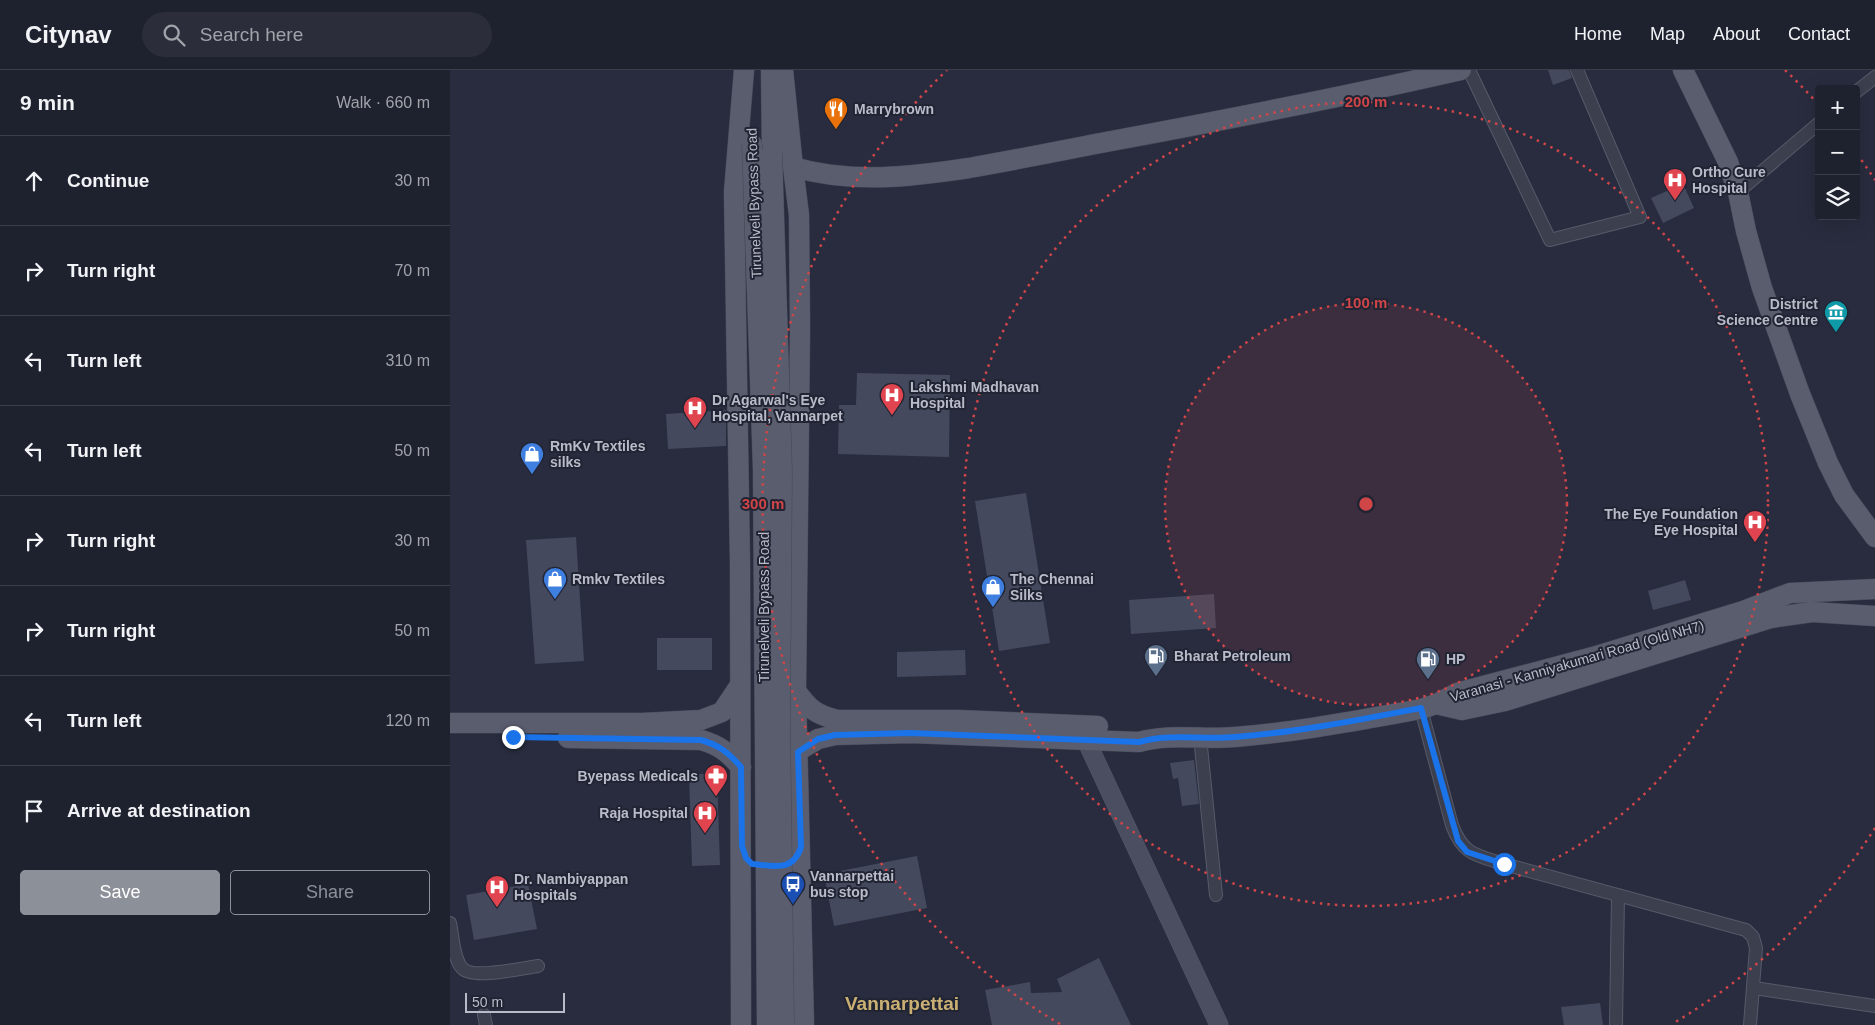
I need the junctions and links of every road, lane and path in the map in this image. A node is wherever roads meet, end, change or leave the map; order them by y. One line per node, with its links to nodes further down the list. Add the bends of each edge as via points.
1 (744, 70): 18 (main road, via 734,192)
2 (750, 70): 38 (main road, Tirunelveli Bypass Road, bridge, via 763,469)
3 (771, 70): 39 (main road, Tirunelveli Bypass Road, bridge, via 782,471 780,721)
4 (783, 70): 12 (main road)
5 (1461, 70): 12 (main road, via 1318,102 908,177 840,178)
6 (1469, 70): 7 (street, via 1550,240 1640,217)
7 (1577, 70)
8 (1684, 70): 13 (main road, via 1728,162)
9 (1875, 77): 10 (street)
10 (1860, 89)
11 (1815, 127): 13 (street)
12 (793, 167): 17 (main road, via 798,215 800,354)
13 (1738, 192): 14 (main road, via 1762,288 1800,394 1844,494)
14 (1875, 537)
15 (1875, 589): 21 (main road, Varanasi - Kanniyakumari Road (Old NH7), via 1790,593 1621,649 1457,693)
16 (1875, 616): 21 (main road, Varanasi - Kanniyakumari Road (Old NH7), via 1812,612 1771,618 1505,701 1462,710)
17 (797, 626): 18 (main road, via 785,605 756,605 745,616); 20 (main road)
18 (740, 631): 19 (main road)
19 (740, 685): 22 (main road, via 722,712 701,720); 28 (main road)
20 (796, 692): 24 (main road, Varanasi - Kanniyakumari Road (Old NH7), via 808,708 837,720 1060,723 1141,730); 27 (main road)
21 (1428, 706): 25 (main road, Varanasi - Kanniyakumari Road (Old NH7), via 1312,730 1232,738); 32 (street, via 1452,825 1458,841 1467,852)
22 (450, 723)
23 (450, 736): 28 (main road, via 701,740 716,744)
24 (1158, 737): 25 (main road, Varanasi - Kanniyakumari Road (Old NH7)); 26 (main road, Varanasi - Kanniyakumari Road (Old NH7), via 1139,742)
25 (1200, 737): 31 (street)
26 (1085, 738): 27 (main road, Varanasi - Kanniyakumari Road (Old NH7), via 910,733 835,735 818,739); 41 (street)
27 (798, 752): 30 (main road)
28 (741, 767): 29 (main road)
29 (742, 846): 30 (main road, via 752,864 771,866 791,865); 37 (main road)
30 (801, 847): 40 (main road)
31 (1216, 895)
32 (1618, 895): 35 (street, via 1746,930 1753,937 1756,948); 42 (street)
33 (450, 923): 34 (street, via 458,961 468,972)
34 (538, 966)
35 (1754, 988): 36 (street); 43 (street)
36 (1875, 1006)
37 (741, 1025)
38 (766, 1025)
39 (784, 1025)
40 (804, 1025)
41 (1219, 1025)
42 (1616, 1025)
43 (1750, 1025)

